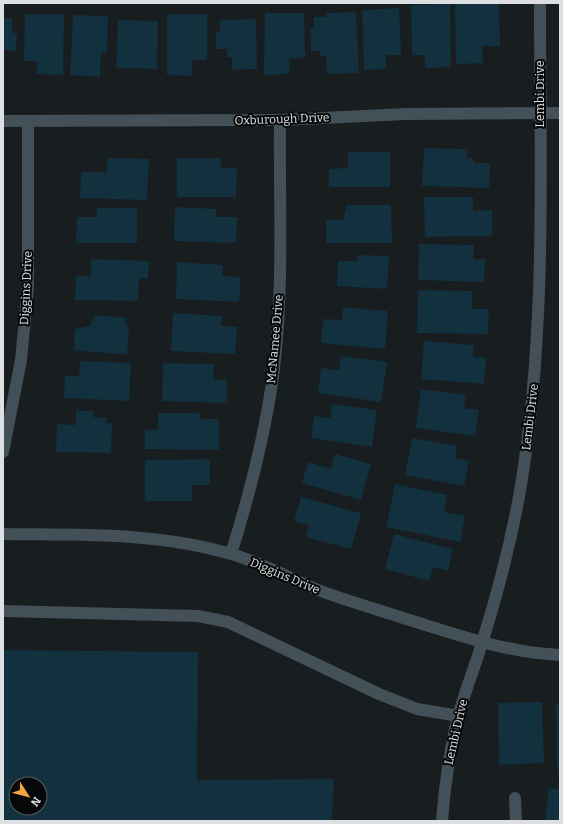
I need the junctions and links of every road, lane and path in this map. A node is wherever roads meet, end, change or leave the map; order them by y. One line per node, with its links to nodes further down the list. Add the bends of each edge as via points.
1 (540, 3): 2 (street, Lembi Drive)
2 (540, 113): 3 (street, Oxburough Drive); 4 (street, Oxburough Drive, via 406,114); 11 (street, Lembi Drive, via 538,334 530,422 509,542)
3 (560, 113)
4 (280, 120): 5 (street, Oxburough Drive); 9 (street, McNamee Drive, via 279,304 274,368 250,493)
5 (28, 121): 6 (street, Oxburough Drive); 7 (street, Diggins Drive, via 28,287 21,360)
6 (3, 122)
7 (3, 452)
8 (3, 534): 9 (street, Diggins Drive, via 144,537 189,543)
9 (232, 554): 11 (street, Diggins Drive, via 337,597)
10 (3, 611): 13 (street, via 198,616 228,622 379,694 417,709)
11 (482, 643): 12 (street, Diggins Drive, via 532,654); 13 (street, Lembi Drive)
12 (560, 655)
13 (459, 716): 15 (street, Lembi Drive, via 444,788)
14 (515, 798): 16 (street)
15 (442, 821)
16 (516, 821)

